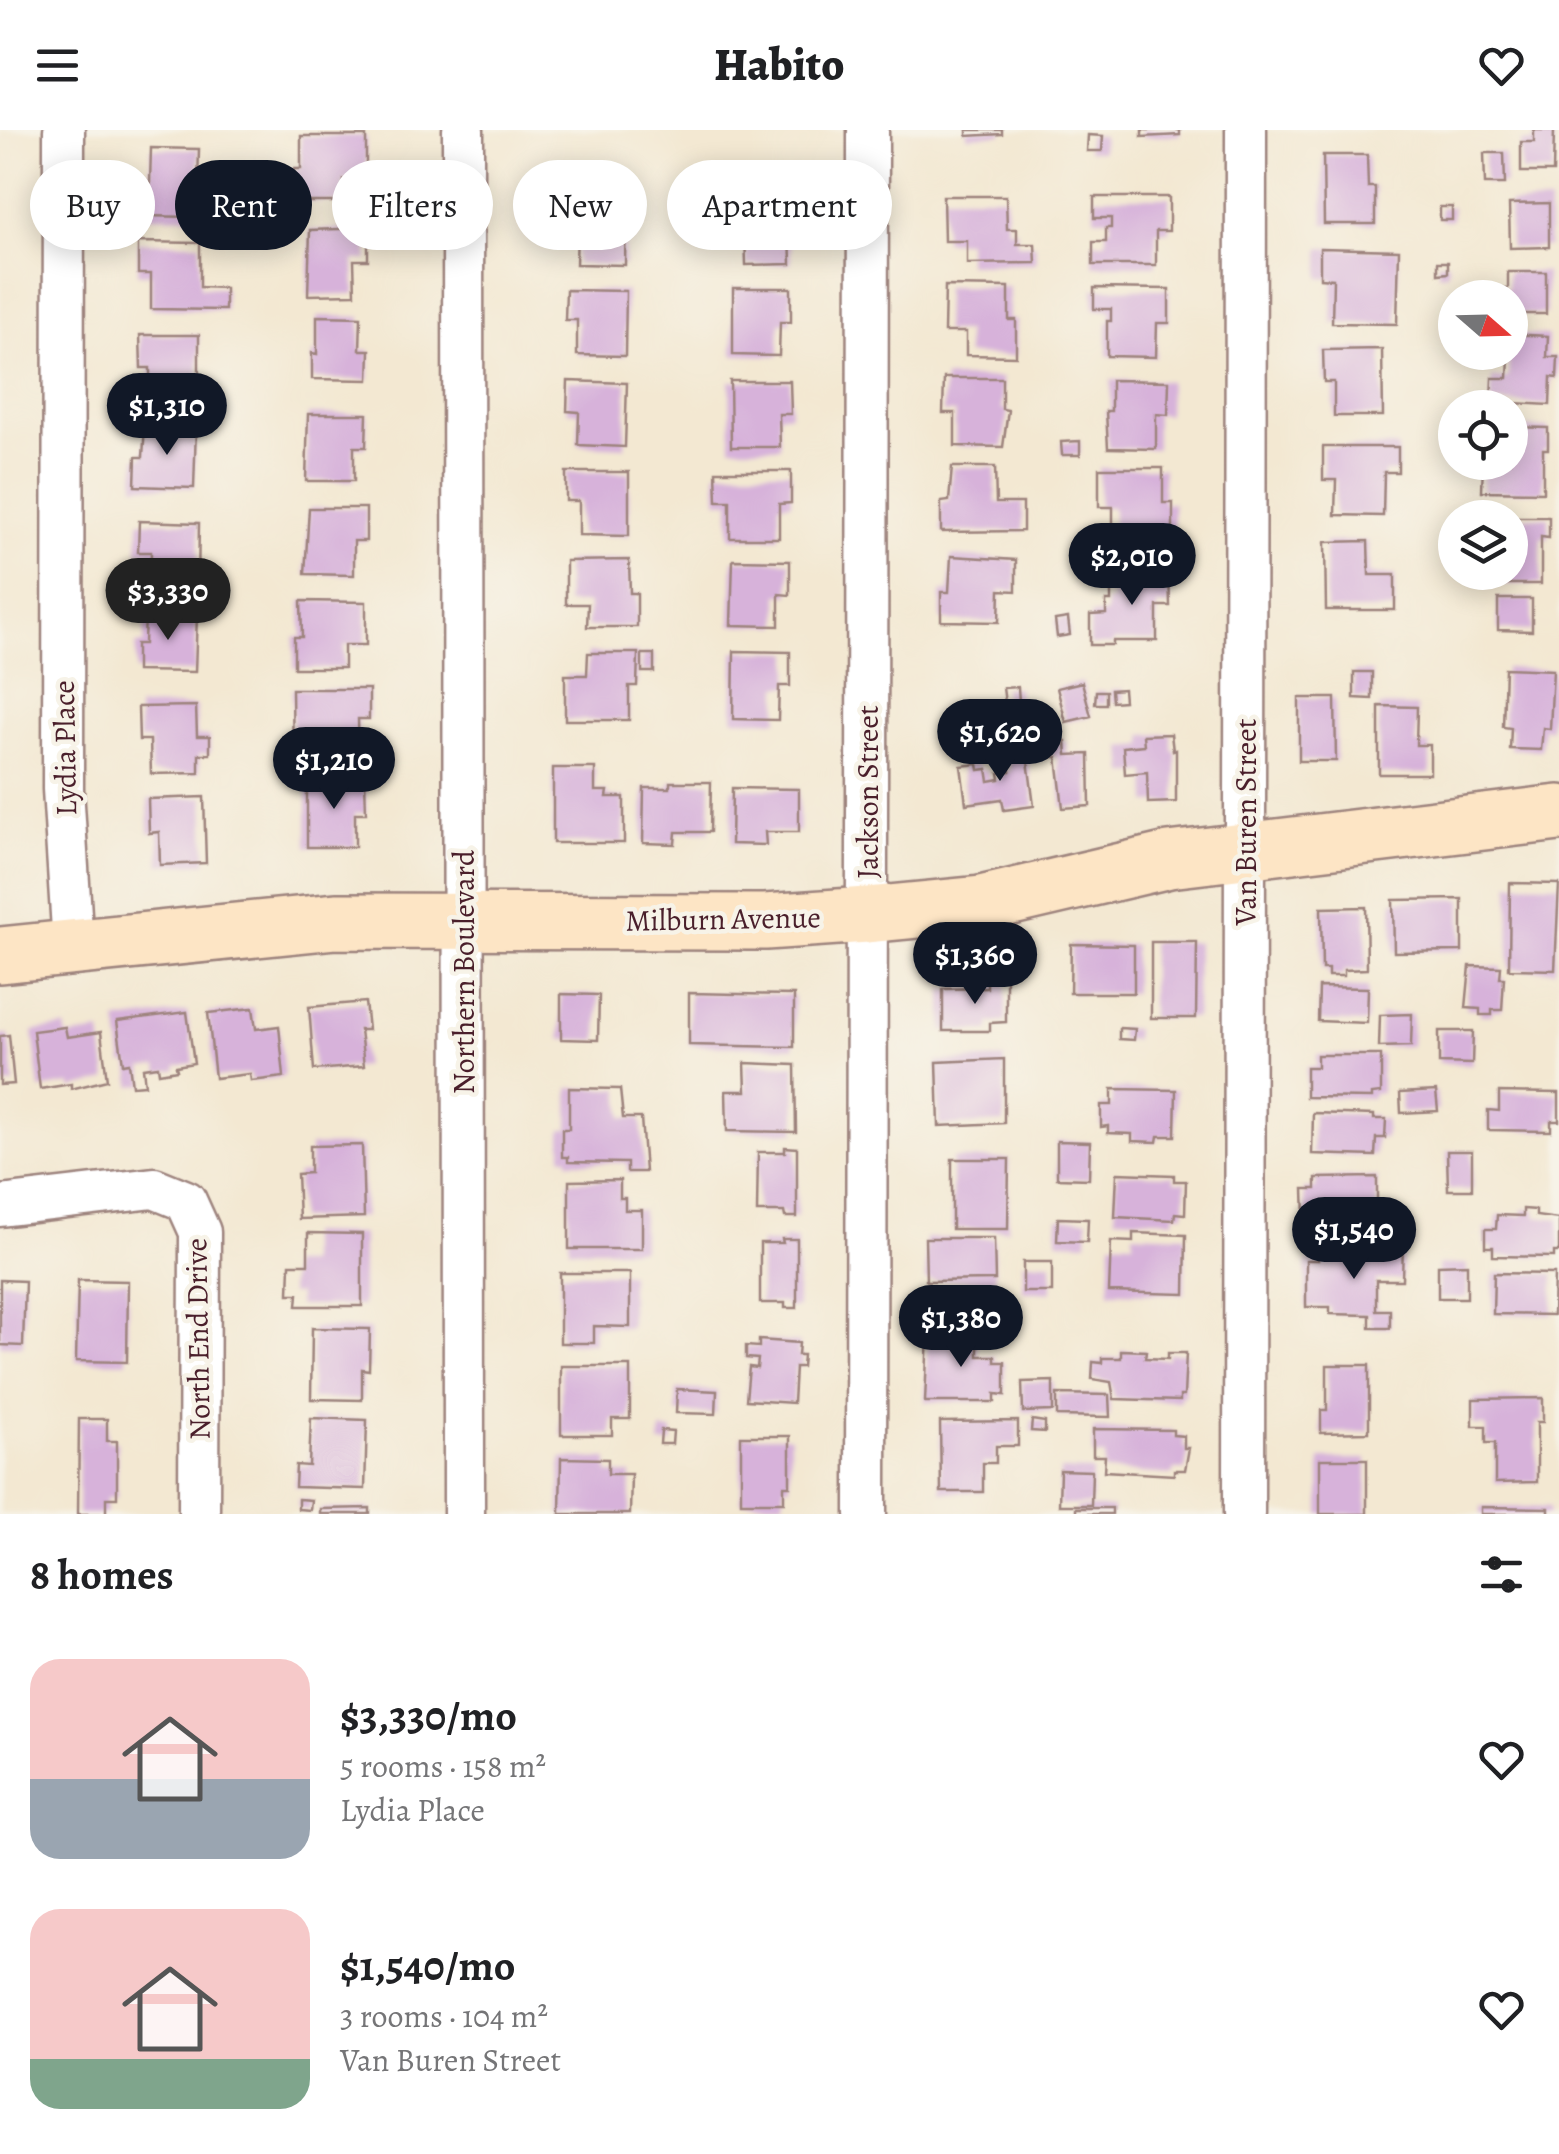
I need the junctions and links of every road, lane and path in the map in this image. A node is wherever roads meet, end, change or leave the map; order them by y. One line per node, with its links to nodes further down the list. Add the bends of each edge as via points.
1 (64, 130): 9 (street, Lydia Place, via 63,790)
2 (463, 130): 8 (street, Northern Boulevard)
3 (868, 130): 7 (street, Jackson Street)
4 (1246, 130): 6 (street, Van Buren Street)
5 (1559, 813): 6 (main road, Milburn Avenue)
6 (1246, 851): 7 (main road, Milburn Avenue, via 1169,860 980,904); 15 (street, Van Buren Street)
7 (868, 915): 8 (main road, Milburn Avenue, via 764,922); 14 (street, Jackson Street)
8 (464, 922): 9 (main road, Milburn Avenue, via 336,921); 13 (street, Northern Boulevard)
9 (74, 946): 10 (main road, Milburn Avenue)
10 (0, 955)
11 (0, 1206): 12 (street, North End Drive, via 154,1188 186,1201 200,1232)
12 (199, 1514)
13 (464, 1514)
14 (866, 1514)
15 (1244, 1514)

